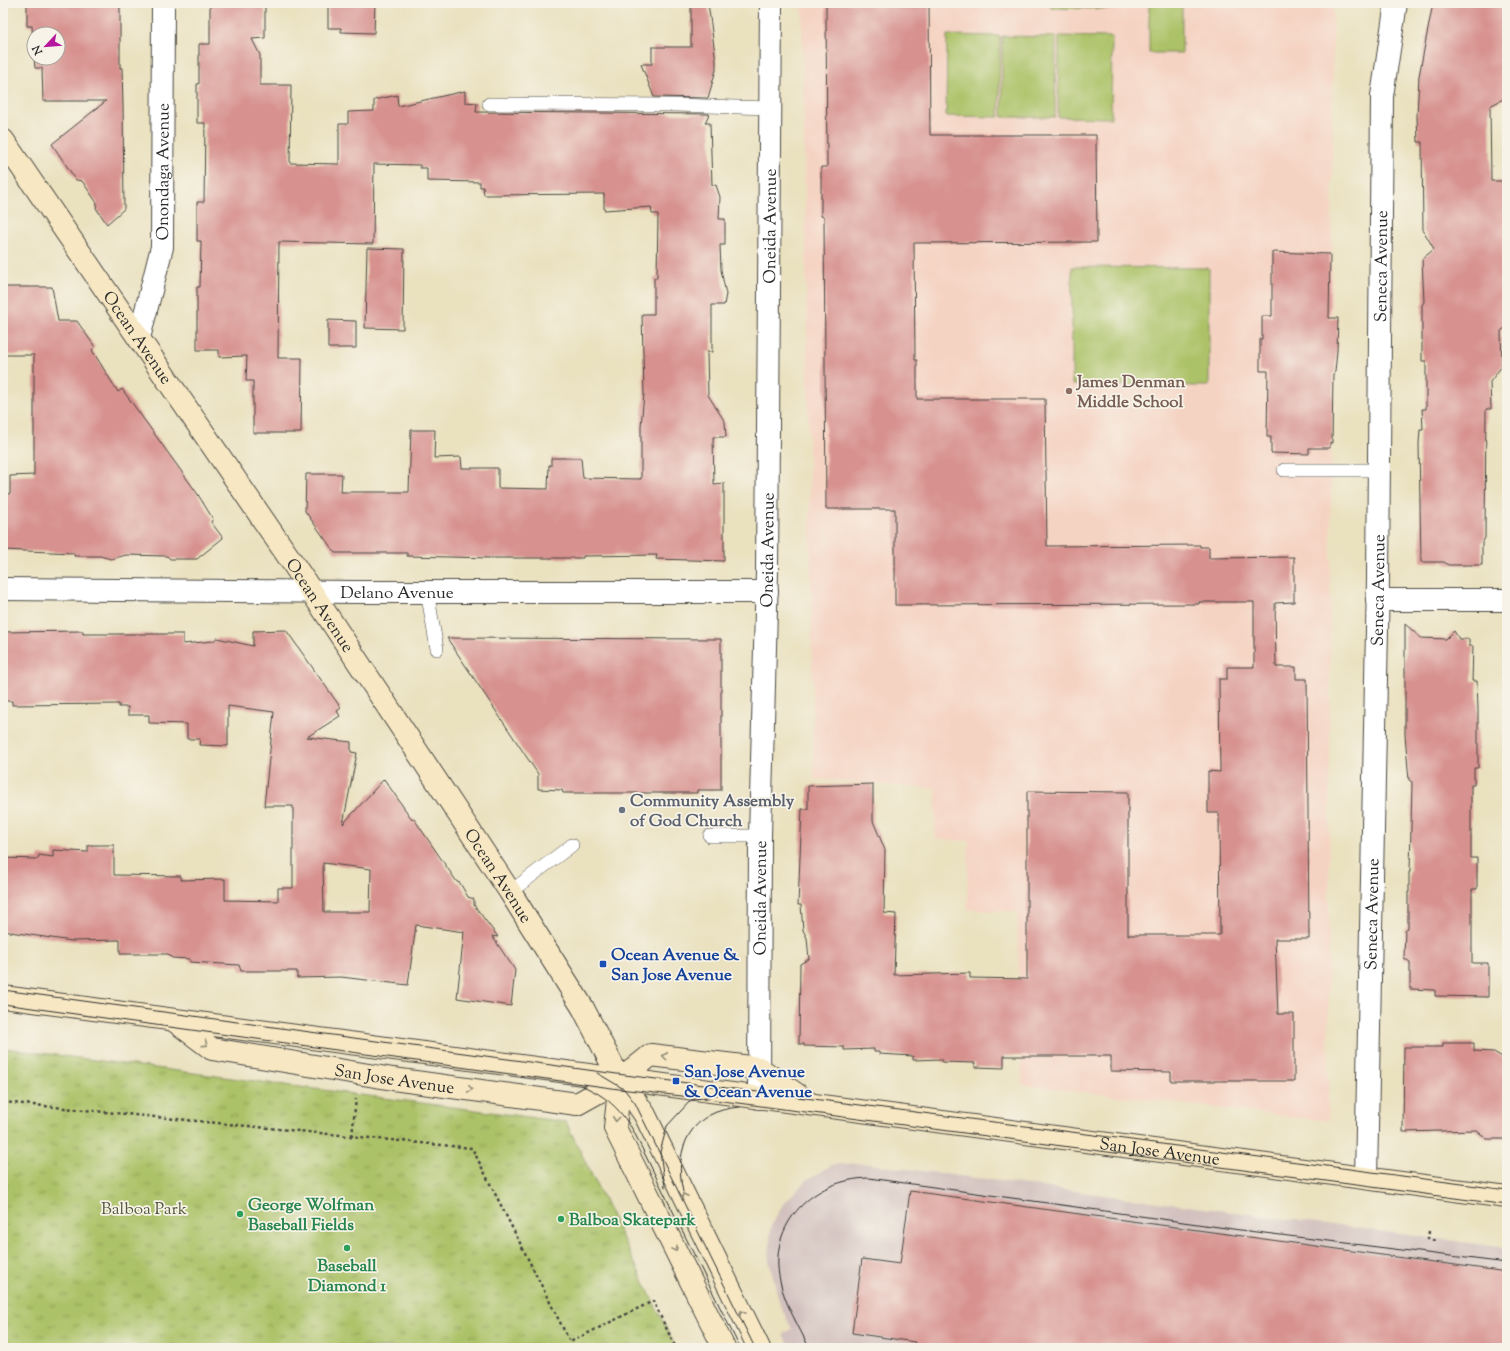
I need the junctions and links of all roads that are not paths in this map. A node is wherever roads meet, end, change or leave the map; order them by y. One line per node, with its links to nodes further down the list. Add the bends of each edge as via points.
1 (164, 3): 7 (street, Onondaga Avenue, via 162,247)
2 (771, 3): 5 (street, Oneida Avenue)
3 (1396, 3): 9 (street, Seneca Avenue, via 1382,96)
4 (489, 104): 5 (lane)
5 (771, 108): 13 (street, Oneida Avenue)
6 (3, 140): 7 (main road, Ocean Avenue)
7 (139, 338): 11 (main road, Ocean Avenue)
8 (1284, 470): 9 (lane)
9 (1379, 470): 14 (street, Seneca Avenue)
10 (3, 589): 11 (street, Delano Avenue)
11 (310, 591): 12 (street, Delano Avenue); 20 (main road, Ocean Avenue)
12 (427, 592): 13 (street, Delano Avenue); 16 (lane)
13 (767, 592): 18 (street, Oneida Avenue)
14 (1377, 600): 15 (street); 27 (street, Seneca Avenue)
15 (1507, 600)
16 (437, 649)
17 (710, 836): 18 (lane)
18 (760, 836): 23 (street, Oneida Avenue)
19 (572, 845): 20 (lane)
20 (510, 892): 24 (main road, Ocean Avenue, via 583,1008)
21 (3, 997): 22 (main road, San Jose Avenue)
22 (174, 1020): 24 (main road, San Jose Avenue); 24 (main road, San Jose Avenue, one-way to 24, via 212,1049 393,1079 577,1104)
23 (759, 1068): 24 (main road, San Jose Avenue, one-way to 24, via 652,1055); 25 (street, Oneida Avenue); 26 (main road, San Jose Avenue)
24 (620, 1080): 25 (main road, San Jose Avenue); 29 (main road, one-way to 29, via 615,1128); 30 (main road, Ocean Avenue, one-way to 24, via 645,1115)
25 (759, 1098): 26 (main road, San Jose Avenue)
26 (812, 1105): 27 (main road, San Jose Avenue)
27 (1366, 1178): 28 (main road, San Jose Avenue)
28 (1507, 1197)
29 (724, 1348)
30 (759, 1348)

